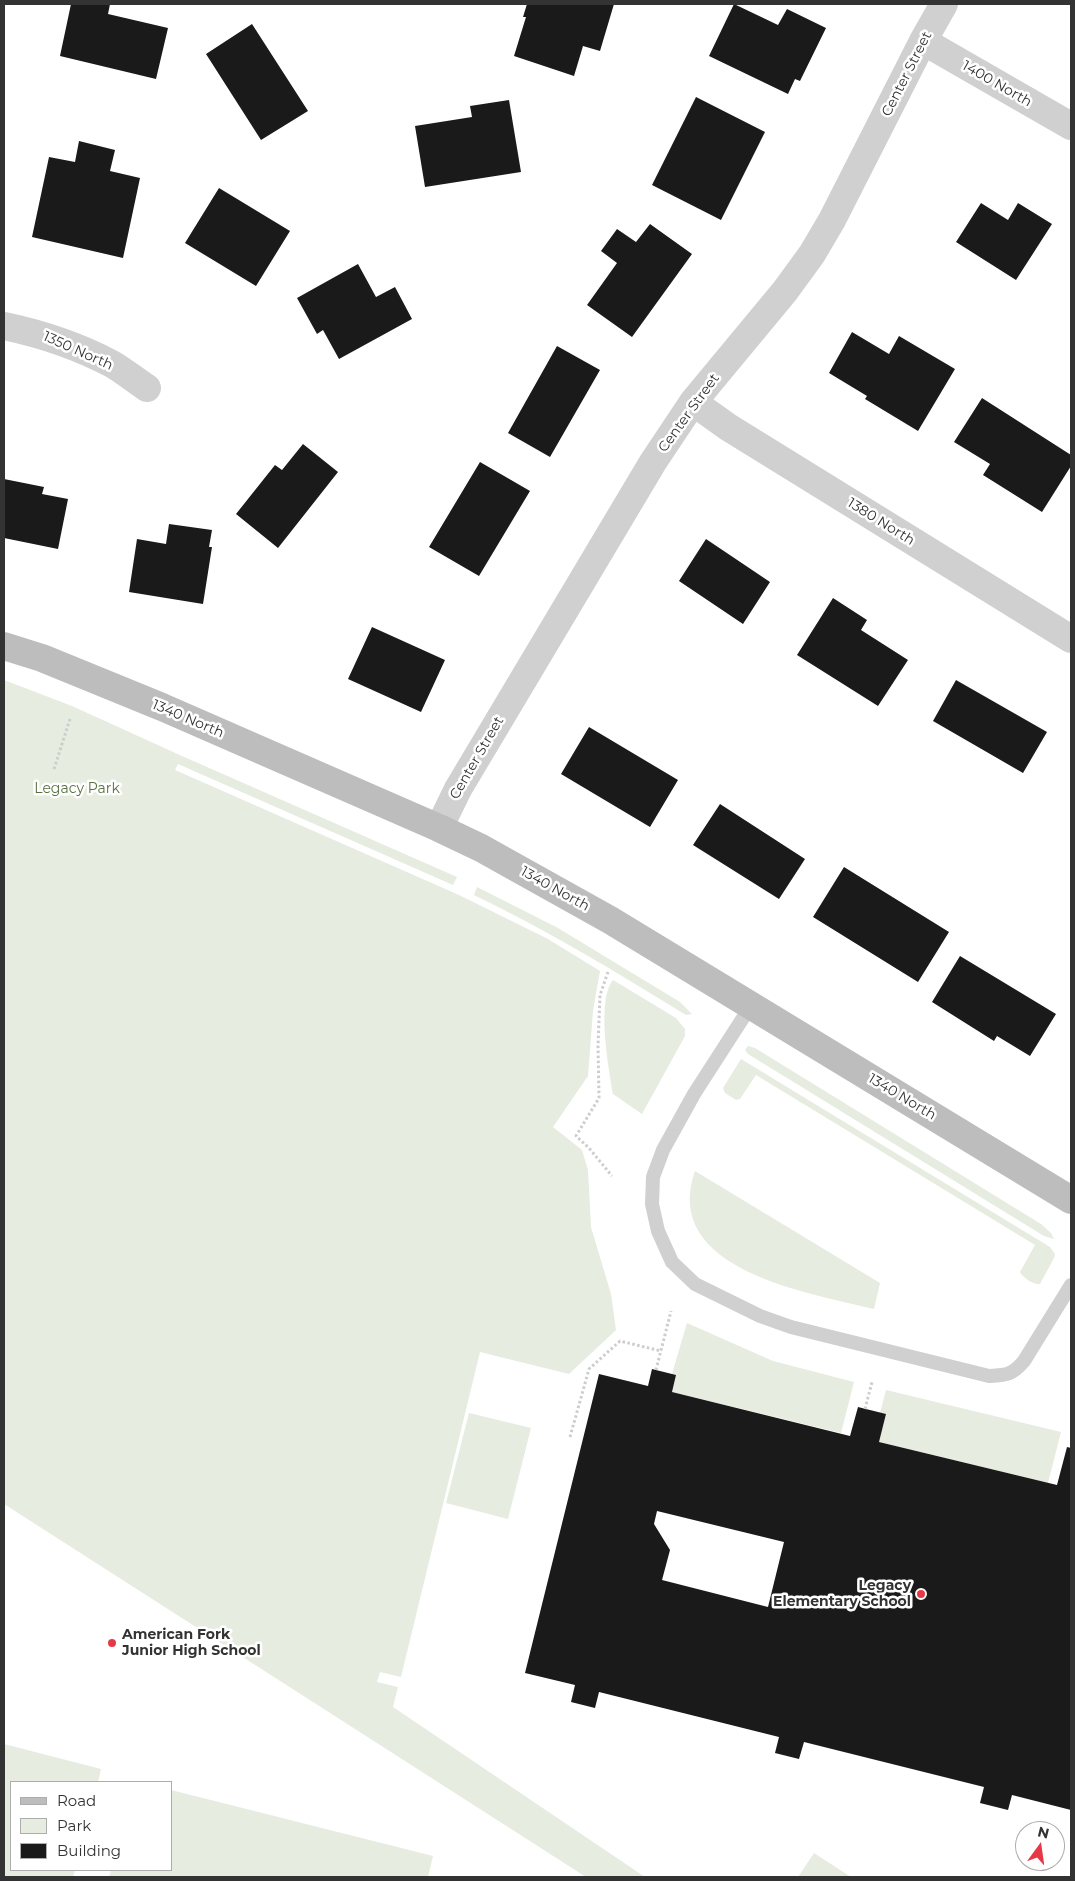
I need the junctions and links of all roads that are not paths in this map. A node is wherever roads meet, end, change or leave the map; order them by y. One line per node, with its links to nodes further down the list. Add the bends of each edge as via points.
1 (944, 4): 2 (street, Center Street)
2 (923, 41): 3 (street, 1400 North); 6 (street, Center Street, via 812,254 786,291)
3 (1071, 126)
4 (4, 326): 5 (street, 1350 North, via 36,332 76,347 114,365)
5 (147, 388)
6 (693, 402): 7 (street, 1380 North, via 736,432); 9 (street, Center Street, via 653,462 458,789)
7 (1071, 639)
8 (4, 646): 9 (street, 1340 North, via 162,707)
9 (439, 828): 10 (street, 1340 North, via 610,920)
10 (752, 1004): 11 (street, 1340 North); 12 (lane, via 694,1094 663,1150 653,1177 652,1204 658,1231 672,1262 695,1284 760,1316 791,1327 989,1376 1006,1376 1015,1371)
11 (1071, 1200)
12 (1071, 1285)

